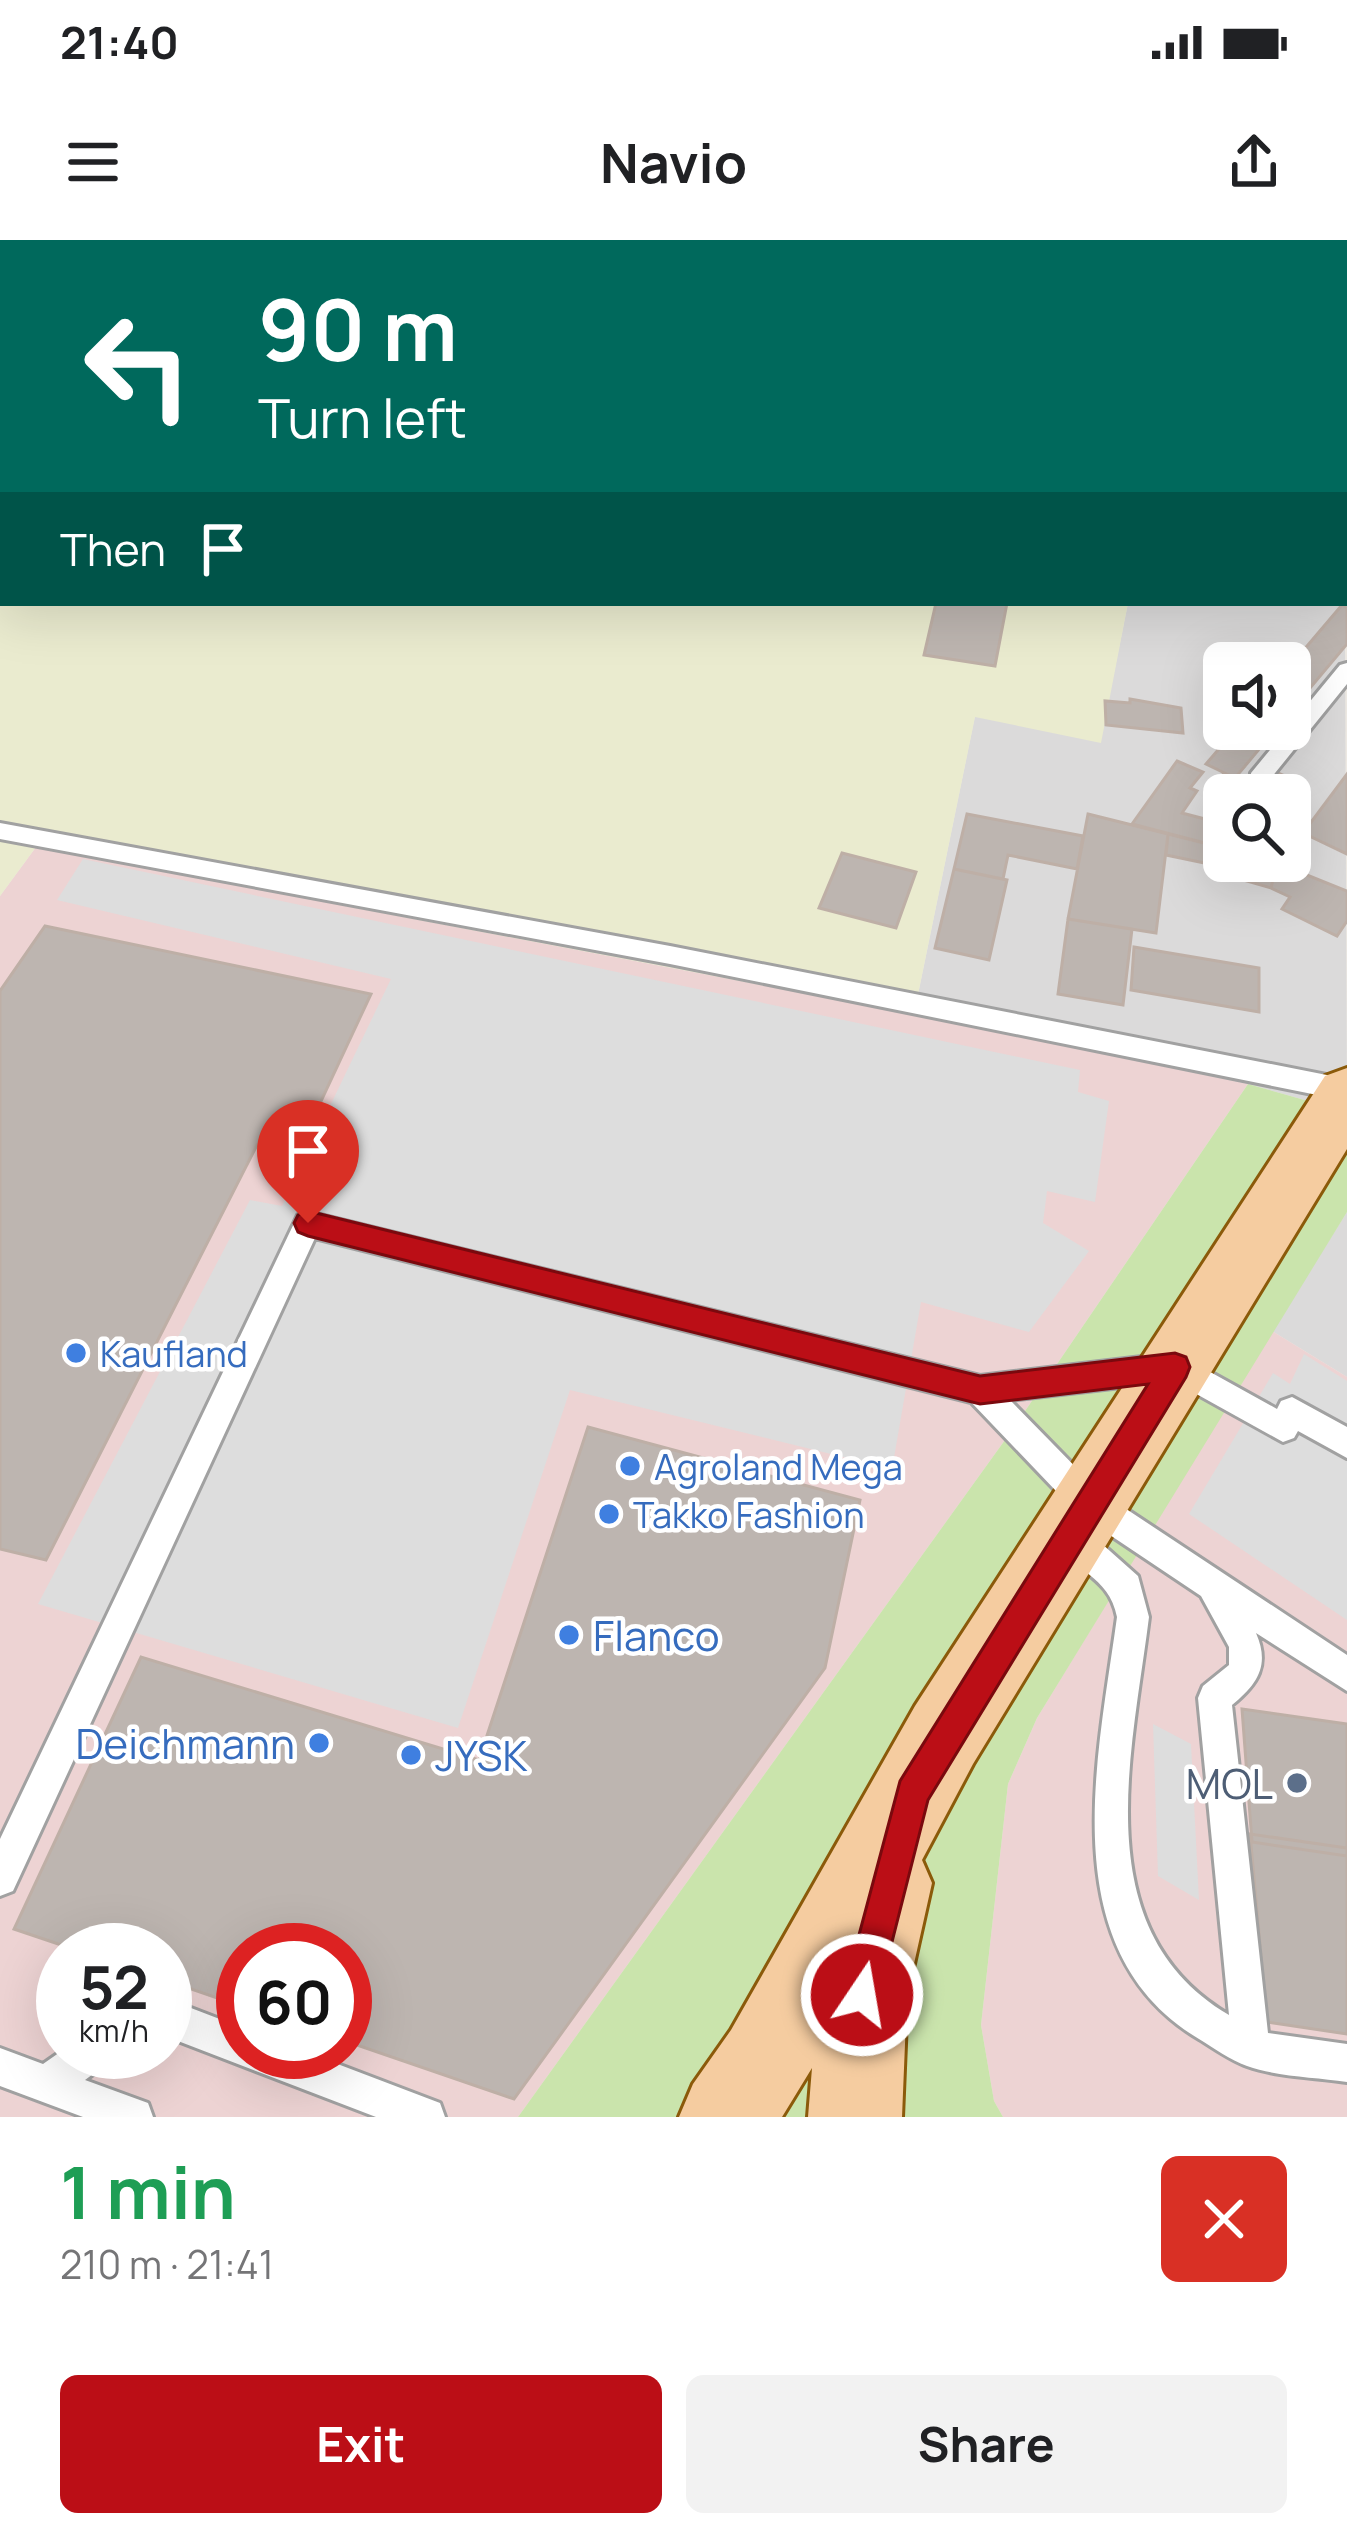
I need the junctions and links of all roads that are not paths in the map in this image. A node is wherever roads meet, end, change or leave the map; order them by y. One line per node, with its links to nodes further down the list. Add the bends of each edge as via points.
1 (1347, 670): 2 (lane)
2 (1262, 774)
3 (0, 831): 4 (lane)
4 (1347, 1092): 5 (main road)
5 (1175, 1367): 6 (lane); 7 (lane, via 1283,1429 1292,1411); 8 (main road)
6 (980, 1390): 8 (lane); 12 (lane, via 308,1223)
7 (1347, 1443)
8 (1079, 1519): 9 (lane); 11 (main road); 13 (lane, via 1127,1587 1133,1617 1108,1845 1119,1908 1169,1996 1215,2033)
9 (1212, 1585): 10 (lane); 13 (lane, via 1248,1662 1215,1698)
10 (1347, 1674)
11 (912, 1793): 21 (main road, via 764,2063); 22 (main road, via 862,1995)
12 (0, 1878)
13 (1251, 2049): 14 (lane)
14 (1347, 2063)
15 (0, 2067): 18 (lane)
16 (57, 2079): 18 (lane)
17 (327, 2079): 20 (lane)
18 (50, 2084): 19 (lane)
19 (134, 2117)
20 (426, 2117)
21 (726, 2117)
22 (855, 2117)

